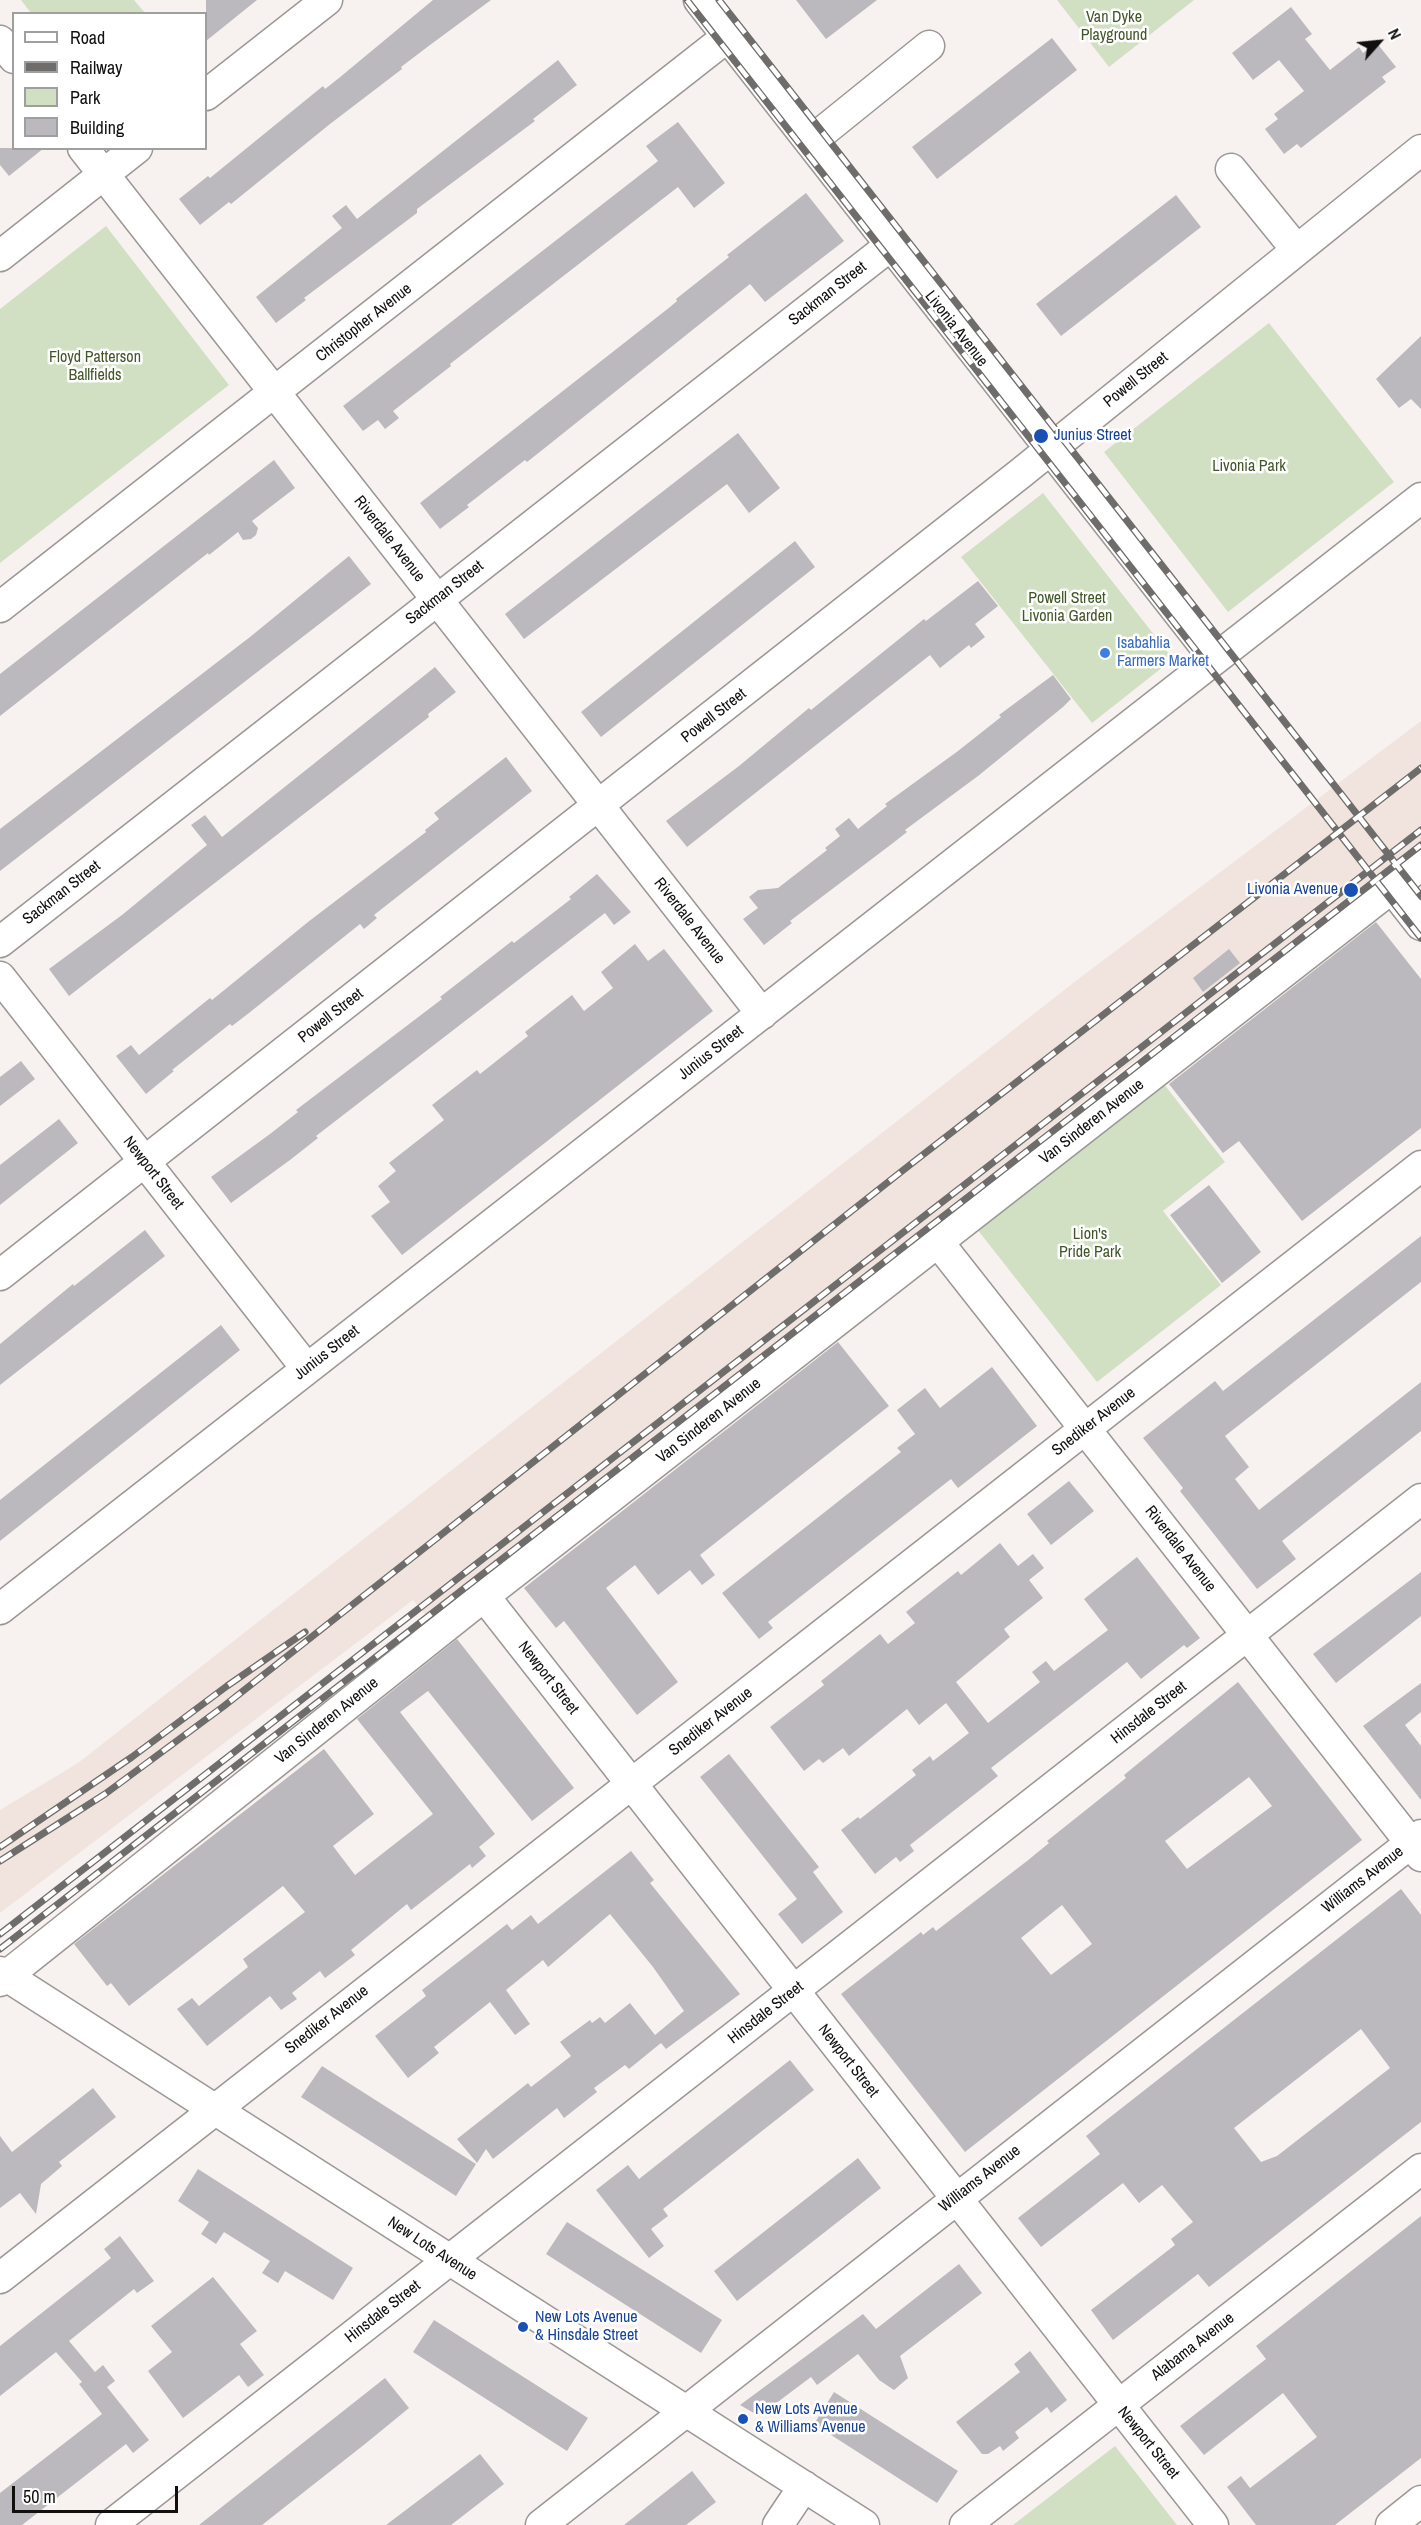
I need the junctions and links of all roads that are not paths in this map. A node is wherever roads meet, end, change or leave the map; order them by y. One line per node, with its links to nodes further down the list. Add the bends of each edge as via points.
1 (327, 0): 7 (street)
2 (699, 0): 3 (street, Livonia Avenue)
3 (727, 37): 8 (street, Livonia Avenue); 17 (street, Christopher Avenue)
4 (0, 41): 6 (street)
5 (929, 46): 8 (street)
6 (12, 56)
7 (207, 94)
8 (810, 142): 14 (street, Livonia Avenue)
9 (85, 150): 13 (street, Riverdale Avenue)
10 (135, 150): 13 (street)
11 (1421, 150): 15 (street, Powell Street)
12 (1231, 169): 15 (street)
13 (104, 175): 16 (street); 17 (street, Riverdale Avenue)
14 (891, 245): 18 (street, Livonia Avenue); 20 (street, Sackman Street)
15 (1296, 249): 18 (street, Powell Street)
16 (0, 256)
17 (275, 392): 20 (street, Riverdale Avenue); 21 (street, Christopher Avenue)
18 (1050, 450): 22 (street, Livonia Avenue); 23 (street, Powell Street)
19 (1421, 498): 22 (street, Junius Street)
20 (437, 600): 23 (street, Riverdale Avenue); 27 (street, Sackman Street)
21 (0, 607)
22 (1214, 658): 29 (street, Junius Street)
23 (600, 807): 29 (street, Riverdale Avenue); 30 (street, Powell Street)
24 (1421, 864): 25 (street, Van Sinderen Avenue)
25 (1392, 888): 26 (street); 32 (street, Van Sinderen Avenue)
26 (1421, 925)
27 (0, 942)
28 (0, 976): 30 (street, Newport Street)
29 (762, 1014): 34 (street, Junius Street)
30 (145, 1162): 33 (street, Powell Street); 34 (street, Newport Street)
31 (1421, 1166): 35 (street, Snediker Avenue)
32 (938, 1242): 35 (street, Riverdale Avenue); 37 (street, Van Sinderen Avenue)
33 (0, 1275)
34 (307, 1369): 38 (street, Junius Street)
35 (1086, 1428): 39 (street, Riverdale Avenue); 40 (street, Snediker Avenue)
36 (1421, 1499): 39 (street, Hinsdale Street)
37 (484, 1596): 40 (street, Newport Street); 42 (street, Van Sinderen Avenue)
38 (0, 1609)
39 (1248, 1636): 41 (street, Riverdale Avenue); 43 (street, Hinsdale Street)
40 (631, 1784): 43 (street, Newport Street); 44 (street, Snediker Avenue)
41 (1418, 1845): 46 (street, Williams Avenue)
42 (2, 1977): 44 (street, New Lots Avenue)
43 (794, 1991): 46 (street, Newport Street); 47 (street, Hinsdale Street)
44 (214, 2110): 47 (street, New Lots Avenue); 48 (street, Snediker Avenue)
45 (1421, 2169): 49 (street, Alabama Avenue)
46 (956, 2199): 49 (street, Newport Street); 50 (street, Williams Avenue)
47 (449, 2260): 50 (street, New Lots Avenue); 53 (street, Hinsdale Street)
48 (0, 2277)
49 (1118, 2406): 57 (street, Alabama Avenue); 58 (street, Newport Street)
50 (685, 2411): 51 (street, New Lots Avenue); 54 (street, Williams Avenue)
51 (804, 2486): 55 (street); 56 (street, New Lots Avenue)
52 (1421, 2501): 59 (street)
53 (111, 2525)
54 (541, 2525)
55 (778, 2525)
56 (864, 2525)
57 (965, 2525)
58 (1213, 2525)
59 (1390, 2525)

